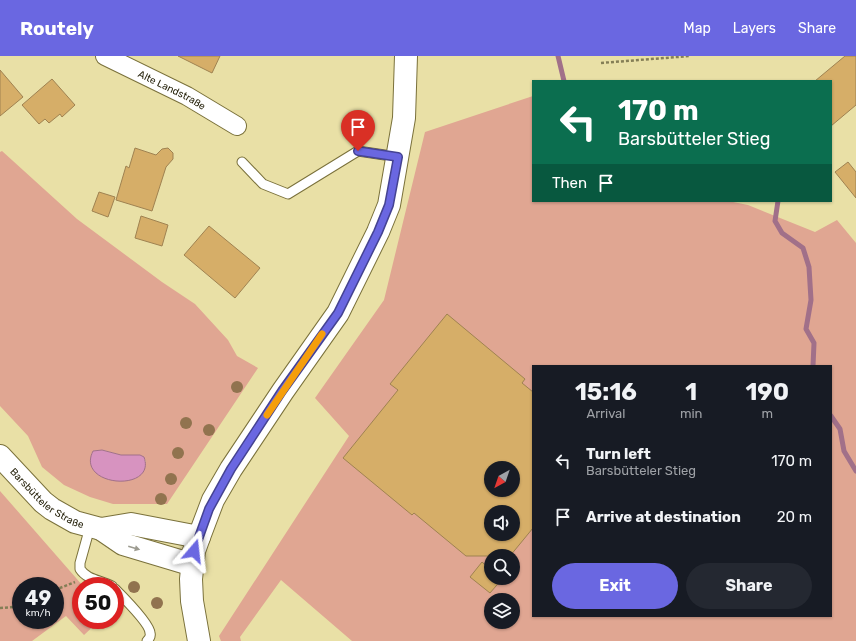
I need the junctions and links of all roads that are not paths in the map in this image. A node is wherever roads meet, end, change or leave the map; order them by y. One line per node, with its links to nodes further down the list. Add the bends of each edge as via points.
1 (105, 56): 3 (street, Alte Landstraße, via 187,96)
2 (406, 56): 4 (main road, via 404,118)
3 (237, 126)
4 (398, 157): 5 (lane, via 358,151 288,194 263,184); 8 (main road, via 389,205 338,313 282,391 231,469 213,500)
5 (242, 162)
6 (0, 456): 7 (main road, Barsbütteler Straße, via 52,509 75,522)
7 (96, 528): 8 (main road, via 131,524); 9 (main road, Barsbütteler Straße, one-way to 9, via 123,544); 10 (lane, via 80,562 80,569)
8 (199, 537): 9 (main road)
9 (193, 565): 13 (main road, via 192,601)
10 (87, 577)
11 (124, 599): 12 (lane, via 146,623 150,632)
12 (147, 641)
13 (199, 641)

